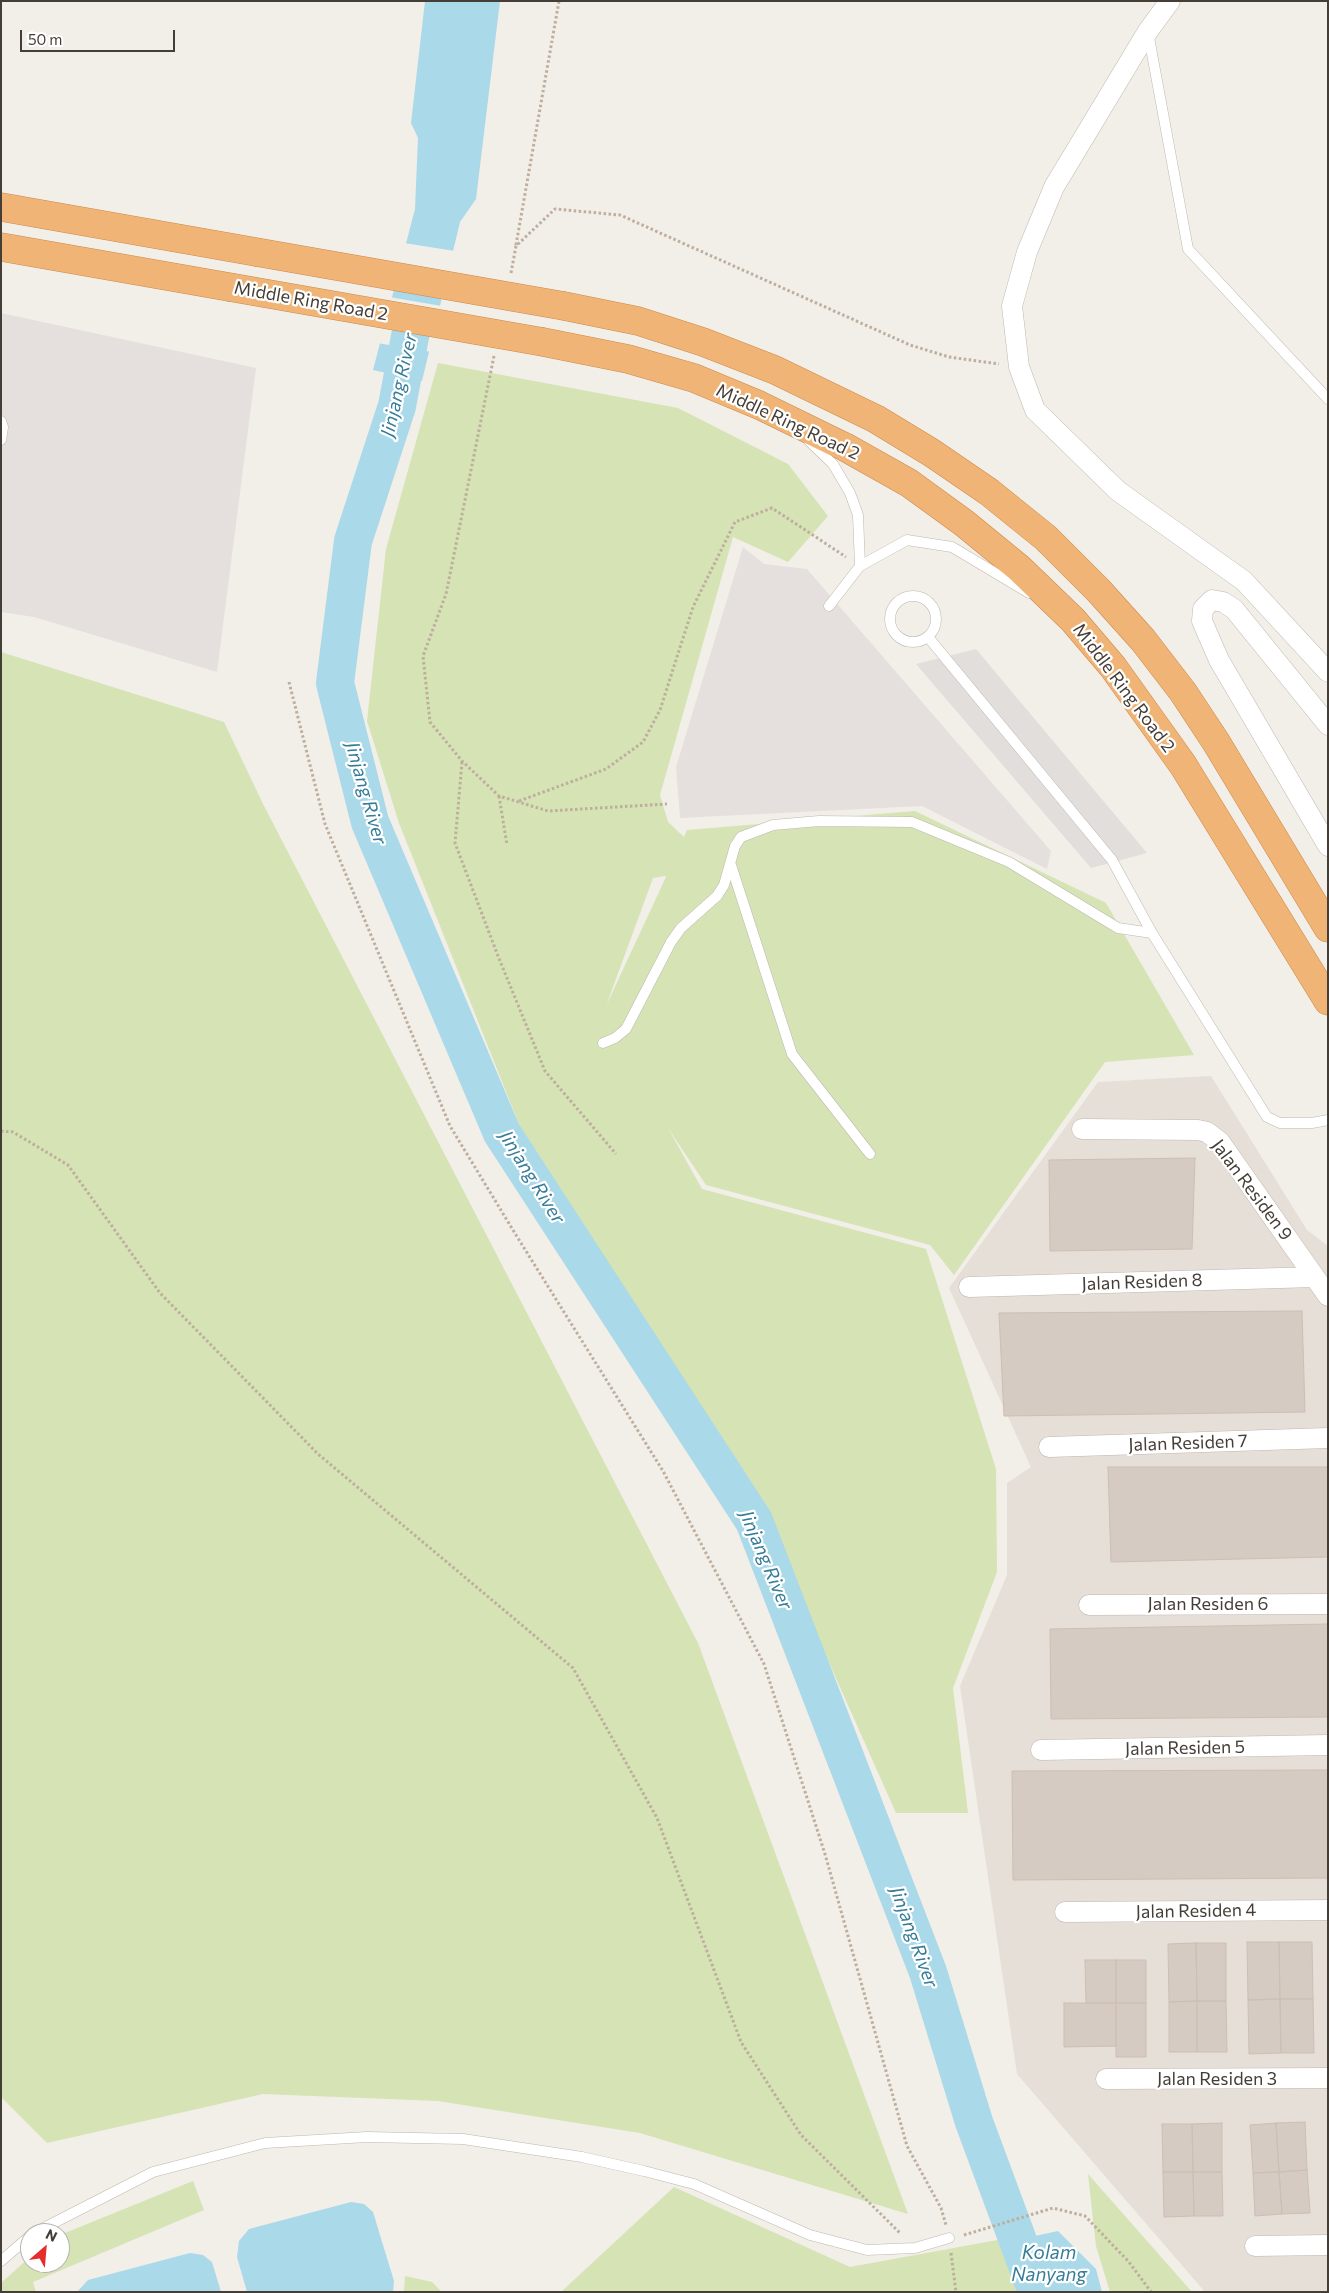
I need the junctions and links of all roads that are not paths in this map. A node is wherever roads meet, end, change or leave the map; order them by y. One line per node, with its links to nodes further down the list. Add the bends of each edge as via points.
1 (1170, 1): 2 (street)
2 (1148, 31): 5 (lane, via 1188,249); 13 (street, via 1054,188 1027,252 1012,306 1019,367 1035,410 1118,491 1244,581)
3 (1, 207): 17 (highway, bridge, via 638,321 767,366 876,419 990,492 1046,538 1144,640 1216,742)
4 (1, 247): 6 (highway, Middle Ring Road 2, bridge, via 628,359 694,378)
5 (1328, 399)
6 (780, 415): 9 (lane, via 833,464 850,492 858,515); 11 (highway, Middle Ring Road 2, via 909,483 1020,568)
7 (1, 421): 8 (lane)
8 (1, 440)
9 (860, 566): 10 (lane); 11 (lane, via 907,540 952,546)
10 (829, 606)
11 (1072, 620): 19 (highway, Middle Ring Road 2, via 1112,667 1183,765)
12 (928, 638): 12 (lane, via 913,643 899,638 890,618 896,604 909,596 930,604 936,625); 18 (lane, via 1112,860)
13 (1328, 672)
14 (1328, 725): 15 (street, via 1234,609 1212,600 1203,610 1202,621 1219,660)
15 (1328, 846)
16 (730, 864): 18 (lane, via 741,837 773,826 819,821 912,822 1009,862 1118,928); 20 (lane, via 717,896 681,928 671,942 626,1029); 23 (lane, via 792,1054)
17 (1328, 928)
18 (1152, 933): 21 (lane, via 1267,1117 1280,1123)
19 (1328, 1001)
20 (603, 1043)
21 (1328, 1120)
22 (1082, 1129): 24 (street, Jalan Residen 9, via 1207,1132 1220,1142)
23 (870, 1154)
24 (1315, 1278): 25 (street, Jalan Residen 8); 26 (street, Jalan Residen 9)
25 (969, 1287)
26 (1328, 1296)
27 (1328, 1438): 28 (street, Jalan Residen 7)
28 (1049, 1447)
29 (1328, 1604): 30 (street, Jalan Residen 6)
30 (1089, 1605)
31 (1328, 1745): 32 (street, Jalan Residen 5)
32 (1041, 1750)
33 (1328, 1910): 34 (street, Jalan Residen 4)
34 (1065, 1912)
35 (1328, 2078): 36 (street, Jalan Residen 3)
36 (1106, 2080)
37 (54, 2223): 38 (lane, via 153,2172 265,2143 367,2137 463,2139 582,2157 644,2171 694,2184 810,2235 866,2250 915,2248)
38 (950, 2238)
39 (20, 2245): 42 (lane)
40 (1328, 2245): 41 (street)
41 (1255, 2246)
42 (1, 2261)

